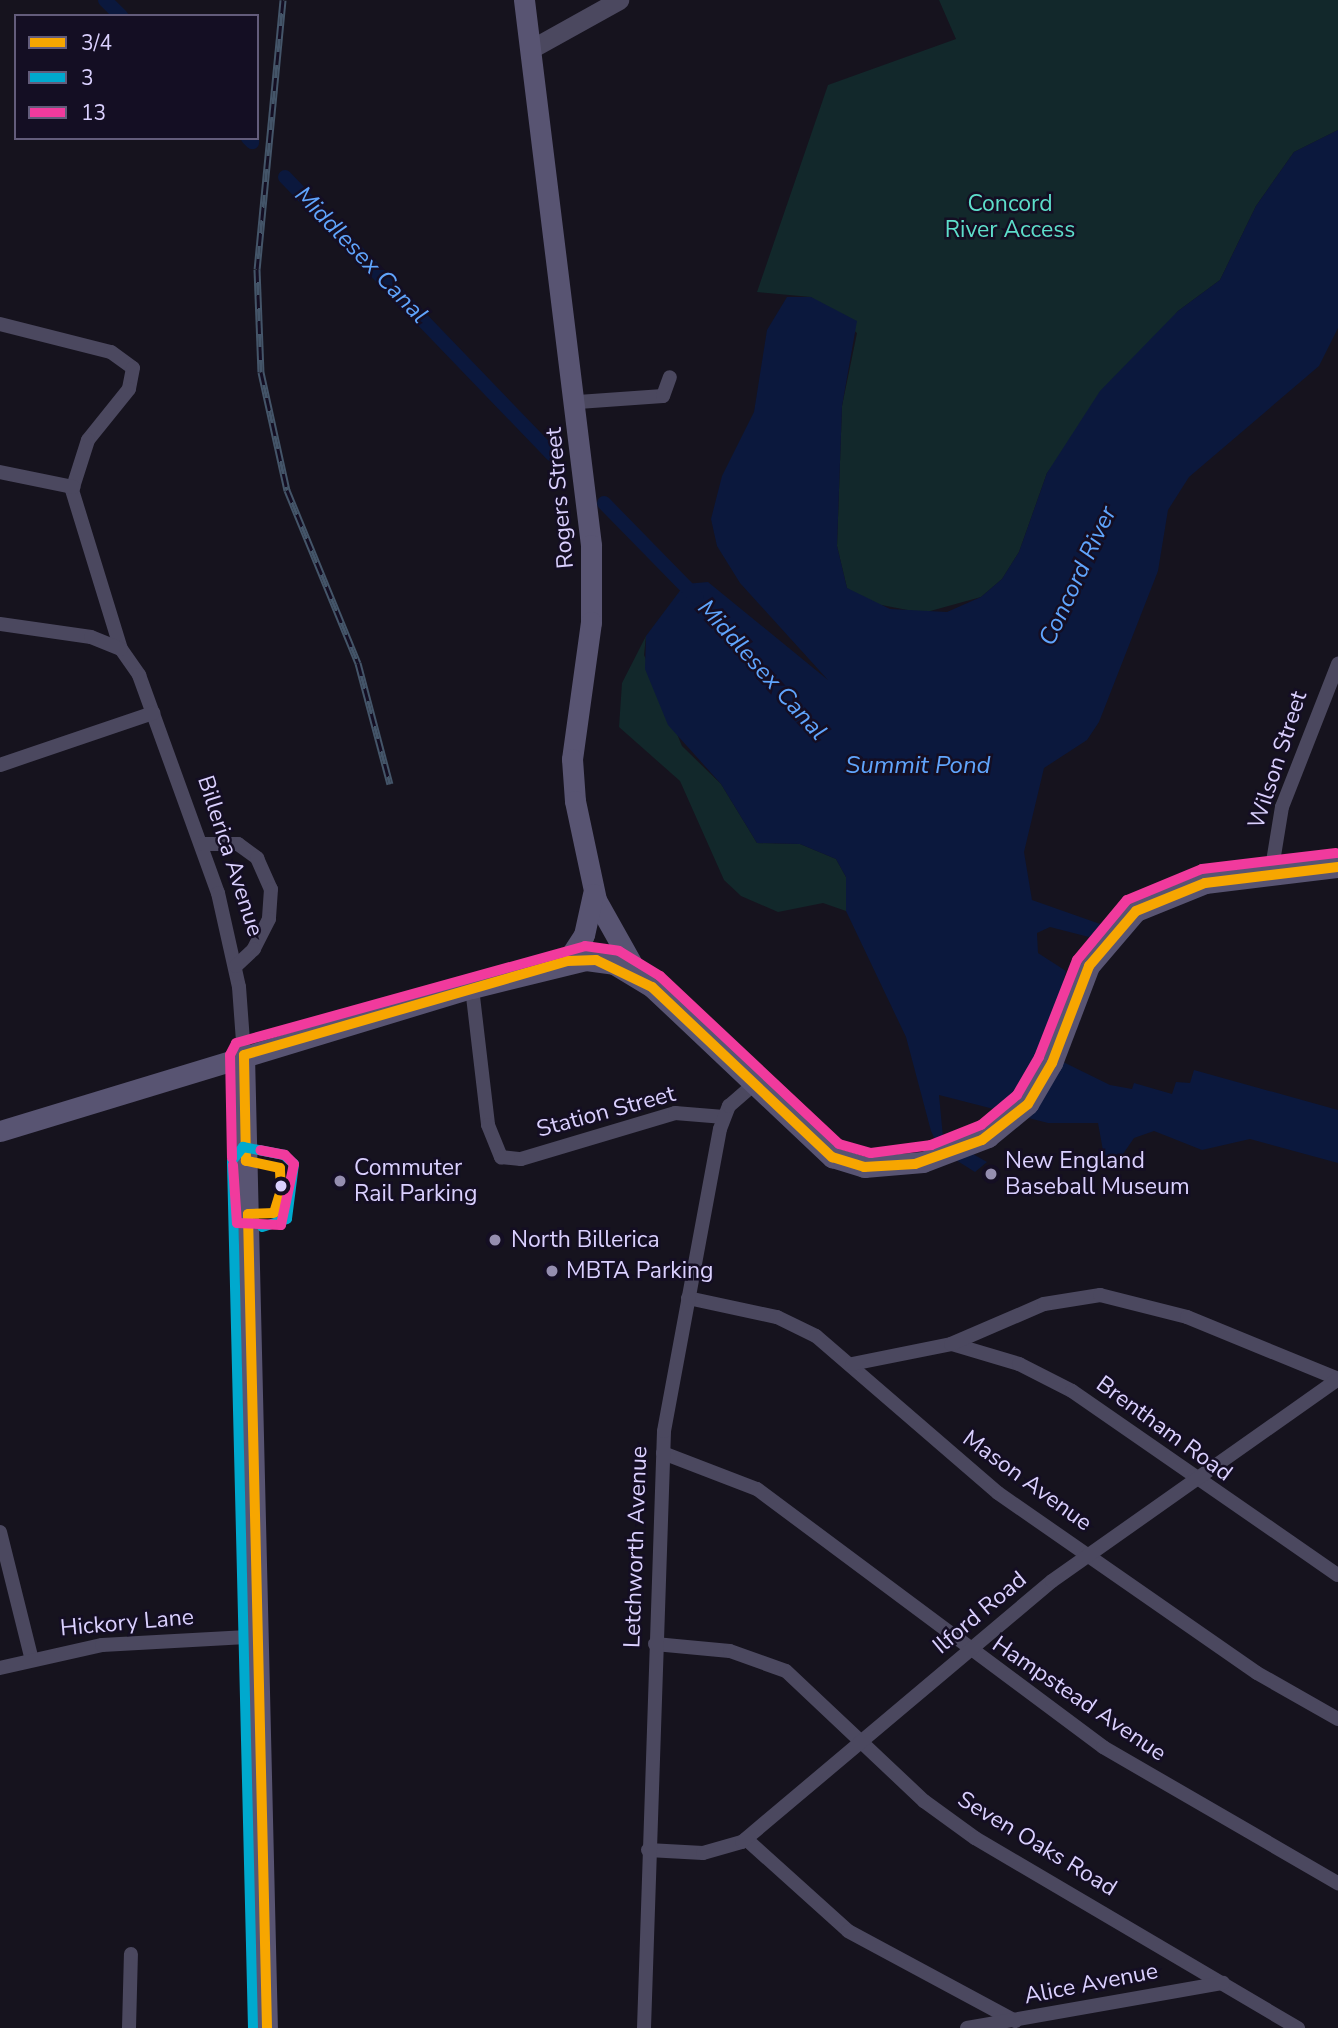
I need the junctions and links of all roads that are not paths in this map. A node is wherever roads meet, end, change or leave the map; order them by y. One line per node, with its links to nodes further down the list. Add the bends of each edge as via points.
1 (524, 0): 3 (main road, Rogers Street)
2 (619, 0): 3 (street)
3 (531, 49): 6 (main road, Rogers Street)
4 (0, 324): 8 (street, via 111,352 133,368 129,389 88,440)
5 (670, 377): 6 (street, via 663,396)
6 (578, 402): 17 (main road, Rogers Street, via 592,579 573,781)
7 (0, 472): 8 (street)
8 (73, 487): 10 (street, Billerica Avenue)
9 (0, 624): 10 (street, via 91,637)
10 (121, 649): 12 (street, Billerica Avenue, via 139,675)
11 (1338, 664): 16 (street, Wilson Street, via 1282,807)
12 (153, 713): 13 (street); 14 (street, Billerica Avenue)
13 (0, 765)
14 (202, 844): 19 (street, Billerica Avenue); 19 (street, via 238,844 257,858 271,889 269,919 254,949)
15 (1338, 867): 16 (main road)
16 (1271, 874): 23 (main road, via 1185,887 1131,914 1085,973 1054,1058 1019,1113 954,1153 894,1167 847,1164 816,1145)
17 (593, 888): 18 (main road, via 589,923); 20 (main road, Rogers Street, via 615,939)
18 (567, 961): 20 (main road, via 614,964); 21 (main road)
19 (236, 967): 22 (street, Billerica Avenue)
20 (642, 979): 23 (main road)
21 (472, 988): 22 (main road); 24 (street, Station Street, via 488,1125 501,1157 521,1159 676,1113)
22 (244, 1055): 25 (main road); 35 (main road, Billerica Avenue)
23 (753, 1085): 24 (street)
24 (724, 1117): 26 (street, Letchworth Avenue)
25 (0, 1131)
26 (688, 1298): 28 (street, Mason Avenue, via 787,1321); 30 (street, Letchworth Avenue)
27 (951, 1344): 28 (street); 29 (street, via 1044,1304 1091,1295 1187,1317); 31 (street, Brentham Road, via 1049,1378)
28 (852, 1364): 33 (street, Mason Avenue, via 974,1474)
29 (1338, 1379): 31 (street, Ilford Road)
30 (663, 1453): 36 (street, Letchworth Avenue); 37 (street, Hampstead Avenue, via 757,1489)
31 (1196, 1477): 33 (street, Ilford Road); 34 (street, Brentham Road)
32 (0, 1532): 38 (street)
33 (1089, 1554): 37 (street, Ilford Road); 40 (street, Mason Avenue, via 1243,1663)
34 (1338, 1575)
35 (261, 1636): 38 (street, Hickory Lane, via 102,1645); 49 (main road, Billerica Avenue)
36 (655, 1644): 41 (street, Seven Oaks Road, via 759,1658 805,1686); 43 (street, Letchworth Avenue)
37 (970, 1652): 41 (street, Ilford Road); 44 (street, Hampstead Avenue, via 1103,1748)
38 (31, 1656): 39 (street, Hickory Lane)
39 (0, 1668)
40 (1338, 1719)
41 (862, 1741): 42 (street, Ilford Road); 46 (street, Seven Oaks Road, via 924,1801 975,1838)
42 (746, 1839): 43 (street, Ilford Road, via 703,1853); 47 (street, via 848,1931)
43 (648, 1850): 50 (street, Letchworth Avenue)
44 (1338, 1883)
45 (131, 1954): 48 (street)
46 (1223, 1983): 47 (street, Alice Avenue); 52 (street, Seven Oaks Road)
47 (1015, 2021): 51 (street, Alice Avenue)
48 (130, 2028)
49 (267, 2028)
50 (644, 2028)
51 (967, 2028)
52 (1297, 2028)

